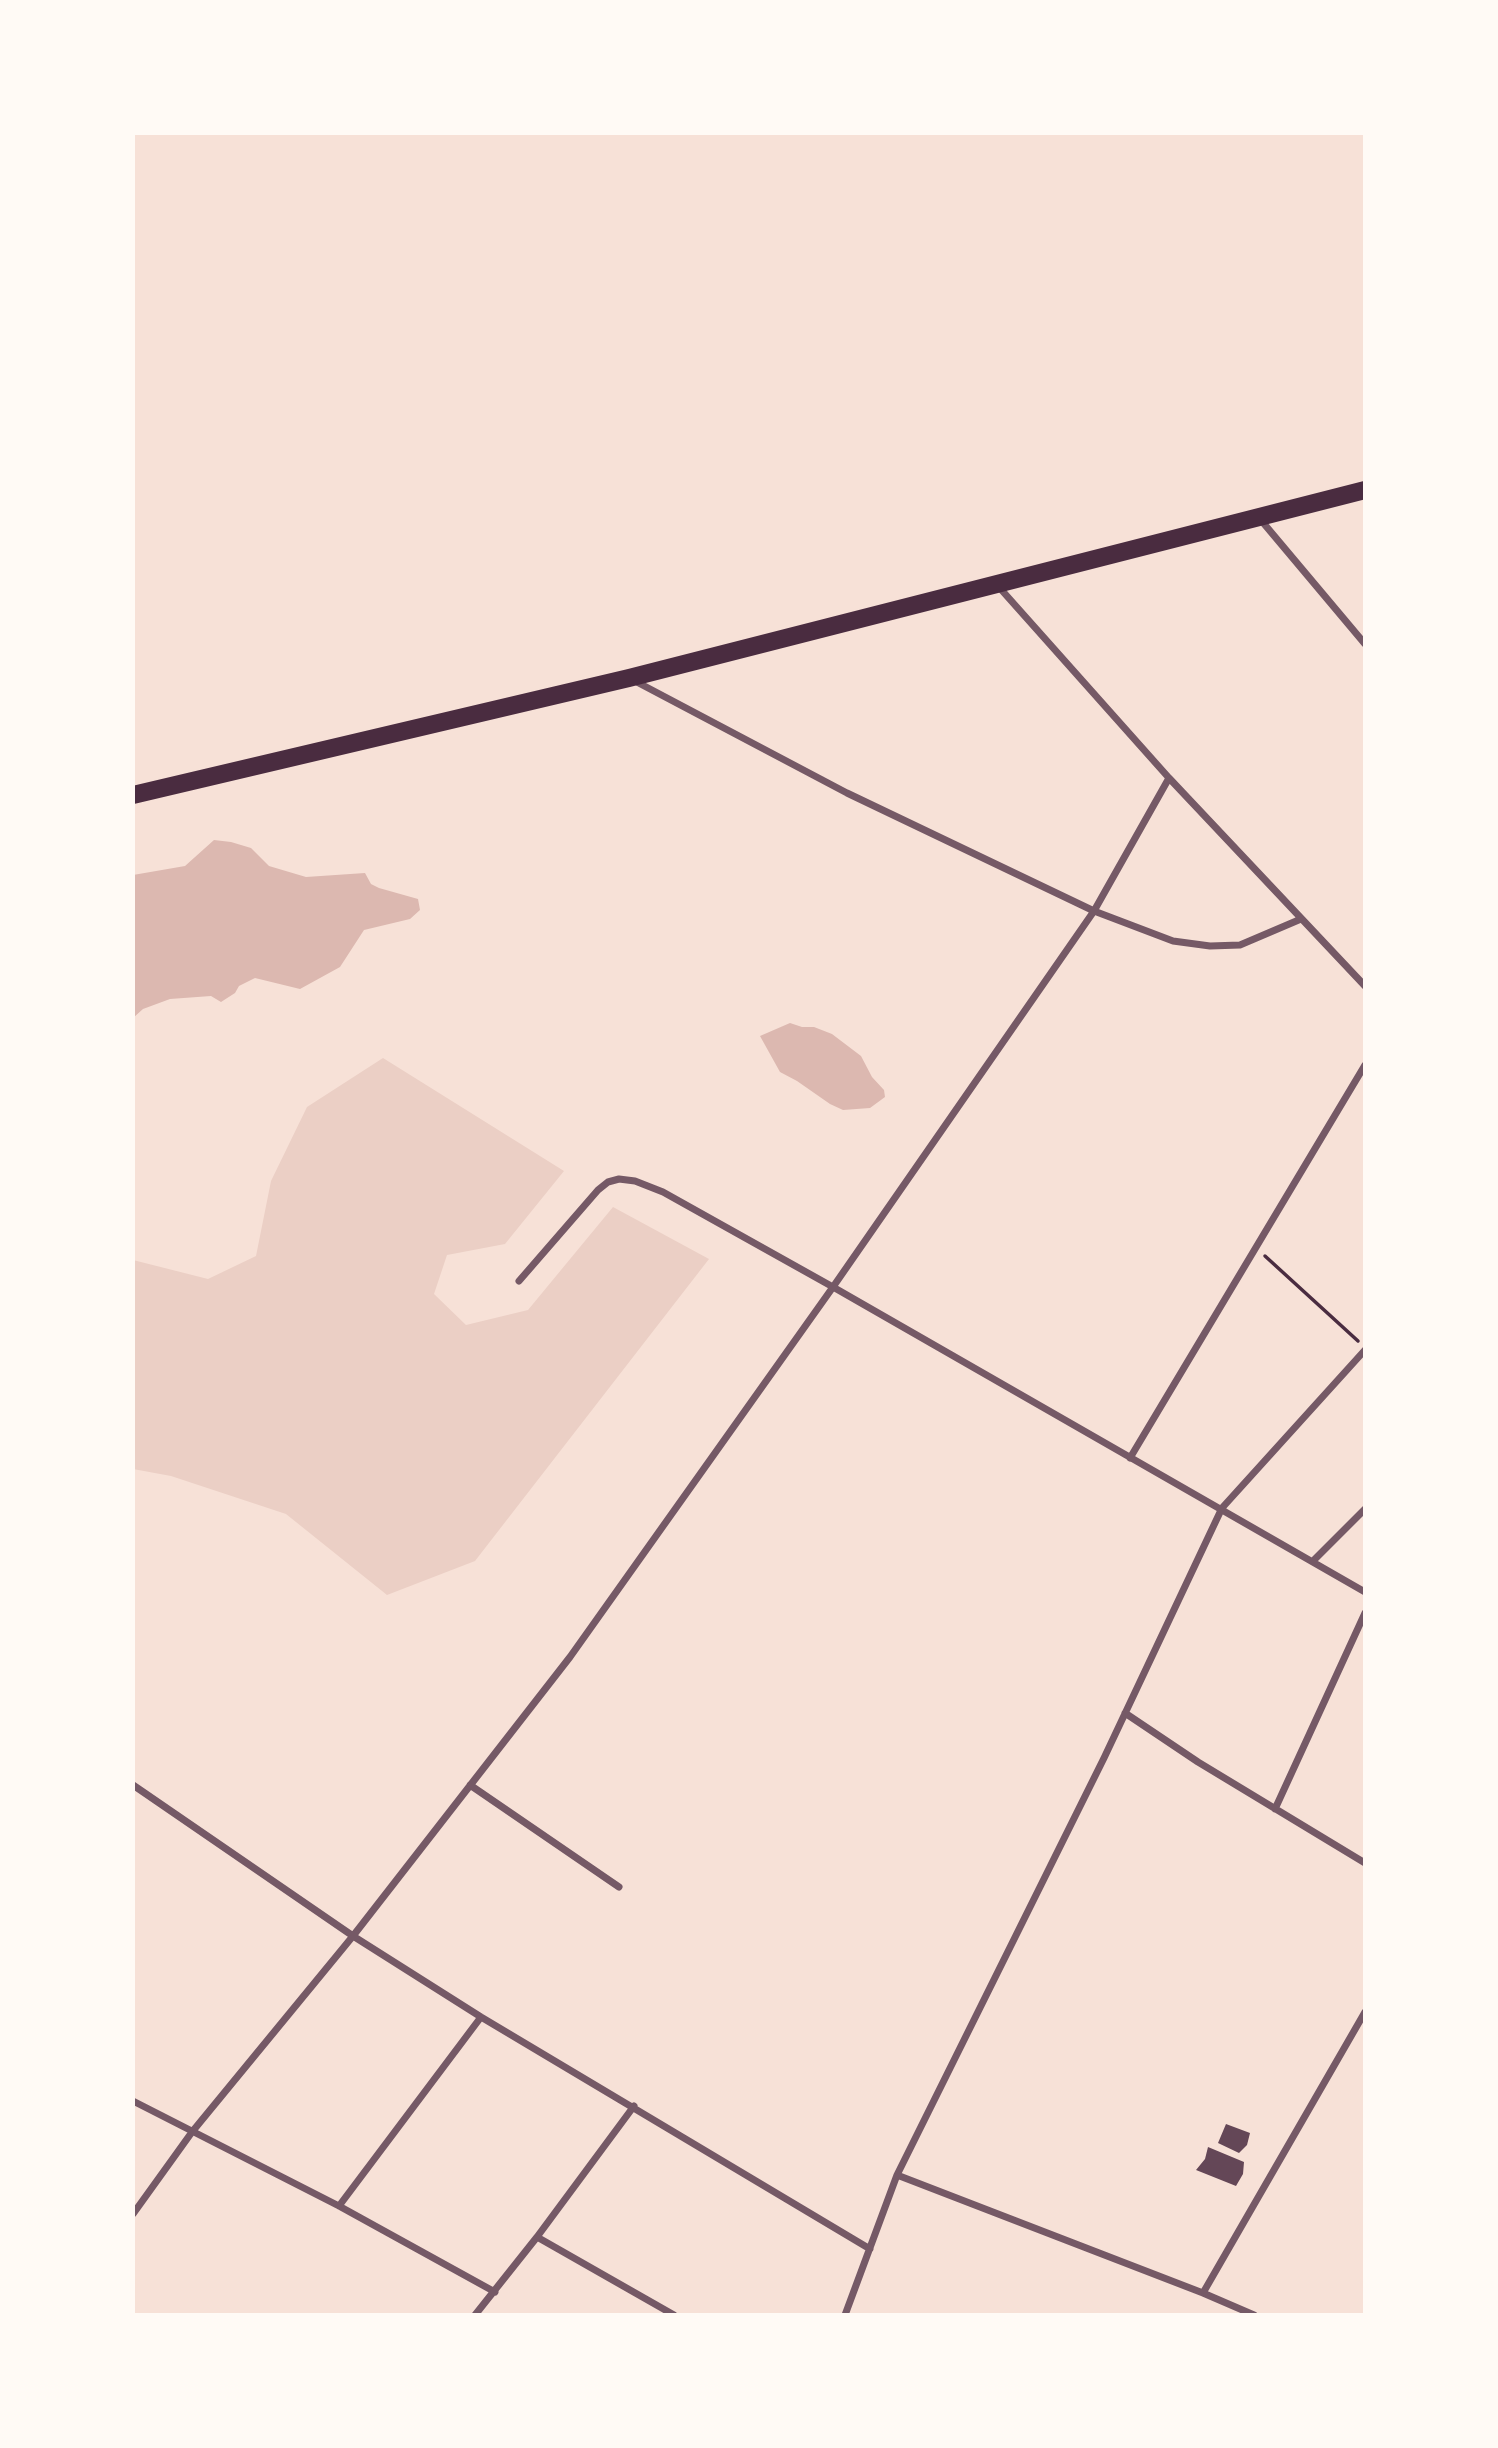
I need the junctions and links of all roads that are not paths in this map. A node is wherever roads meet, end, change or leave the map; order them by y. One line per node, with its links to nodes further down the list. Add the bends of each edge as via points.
1 (1365, 490): 2 (main road)
2 (1258, 516): 3 (main road); 4 (street)
3 (995, 583): 5 (main road); 6 (street)
4 (1365, 644)
5 (629, 678): 7 (main road); 8 (street, via 847,793)
6 (1169, 778): 8 (street); 9 (street)
7 (133, 796)
8 (1094, 911): 9 (street, via 1173,941 1210,946 1240,945); 13 (street)
9 (1301, 919): 10 (street)
10 (1365, 986)
11 (1365, 1065): 15 (street)
12 (519, 1281): 13 (street, via 597,1190 619,1179 663,1192)
13 (833, 1287): 15 (street); 23 (street, via 570,1657)
14 (1365, 1349): 16 (street)
15 (1130, 1458): 16 (street)
16 (1222, 1508): 18 (street); 21 (street)
17 (1365, 1508): 18 (street)
18 (1314, 1560): 19 (street)
19 (1365, 1591)
20 (1365, 1613): 24 (street)
21 (1125, 1713): 24 (street); 33 (street)
22 (133, 1785): 27 (street)
23 (470, 1785): 26 (street); 27 (street)
24 (1275, 1810): 25 (street)
25 (1365, 1863)
26 (619, 1887)
27 (353, 1936): 29 (street); 32 (street)
28 (1365, 2012): 39 (street)
29 (481, 2017): 31 (street); 34 (street)
30 (133, 2101): 32 (street)
31 (634, 2106): 36 (street); 37 (street)
32 (192, 2132): 34 (street); 35 (street)
33 (897, 2175): 37 (street); 39 (street)
34 (339, 2206): 38 (street)
35 (133, 2214)
36 (537, 2237): 38 (street); 41 (street)
37 (870, 2249): 42 (street)
38 (495, 2292): 40 (street)
39 (1203, 2293): 43 (street)
40 (475, 2315)
41 (674, 2315)
42 (845, 2315)
43 (1254, 2315)

